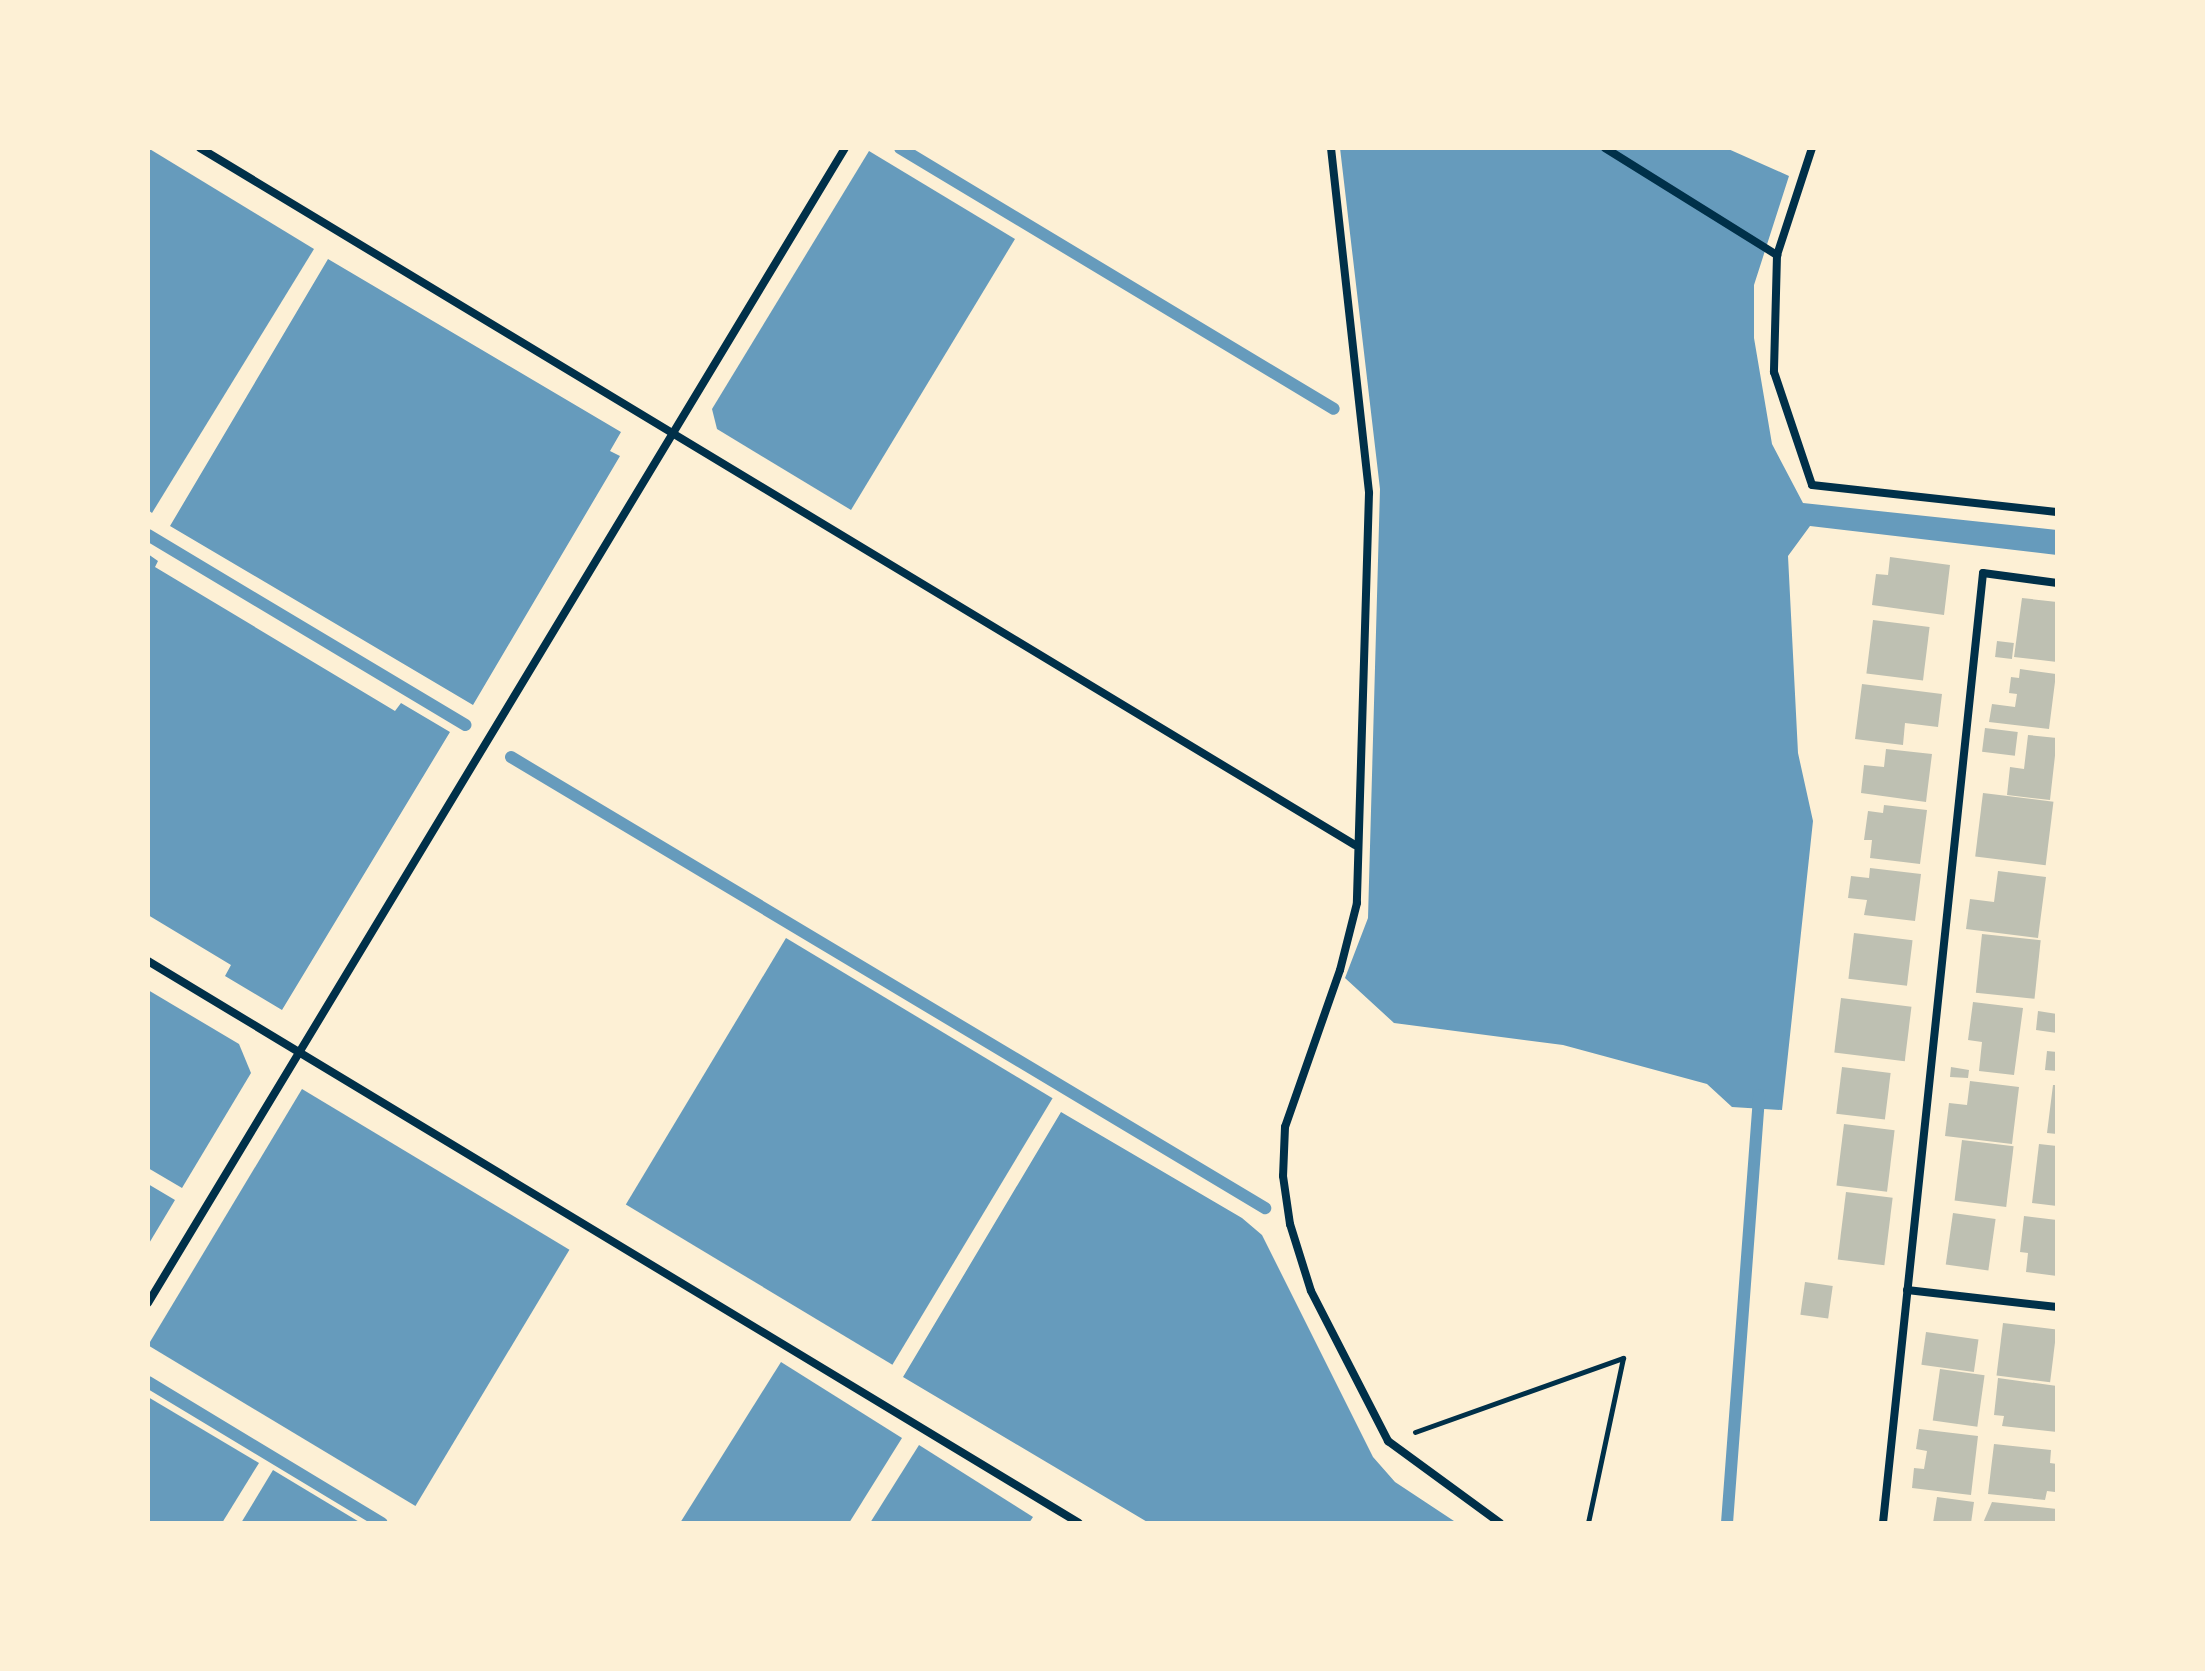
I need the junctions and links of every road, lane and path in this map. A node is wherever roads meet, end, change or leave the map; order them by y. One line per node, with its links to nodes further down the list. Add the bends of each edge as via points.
1 (200, 148): 7 (street)
2 (845, 148): 7 (street)
3 (1331, 148): 10 (street, via 1369,493)
4 (1605, 148): 6 (street)
5 (1812, 148): 6 (street)
6 (1773, 252): 8 (street, via 1774,372 1812,485)
7 (673, 433): 10 (street); 12 (street)
8 (2057, 512)
9 (2057, 583): 13 (street, via 1983,573)
10 (1355, 845): 16 (street, via 1357,903 1340,970 1285,1127 1283,1176 1290,1224 1311,1291)
11 (148, 961): 12 (street)
12 (296, 1050): 14 (street); 17 (street)
13 (1907, 1290): 15 (street); 20 (street)
14 (148, 1303)
15 (2057, 1307)
16 (1388, 1441): 18 (street); 19 (path, via 1623,1358)
17 (1079, 1523)
18 (1500, 1523)
19 (1588, 1523)
20 (1883, 1523)

